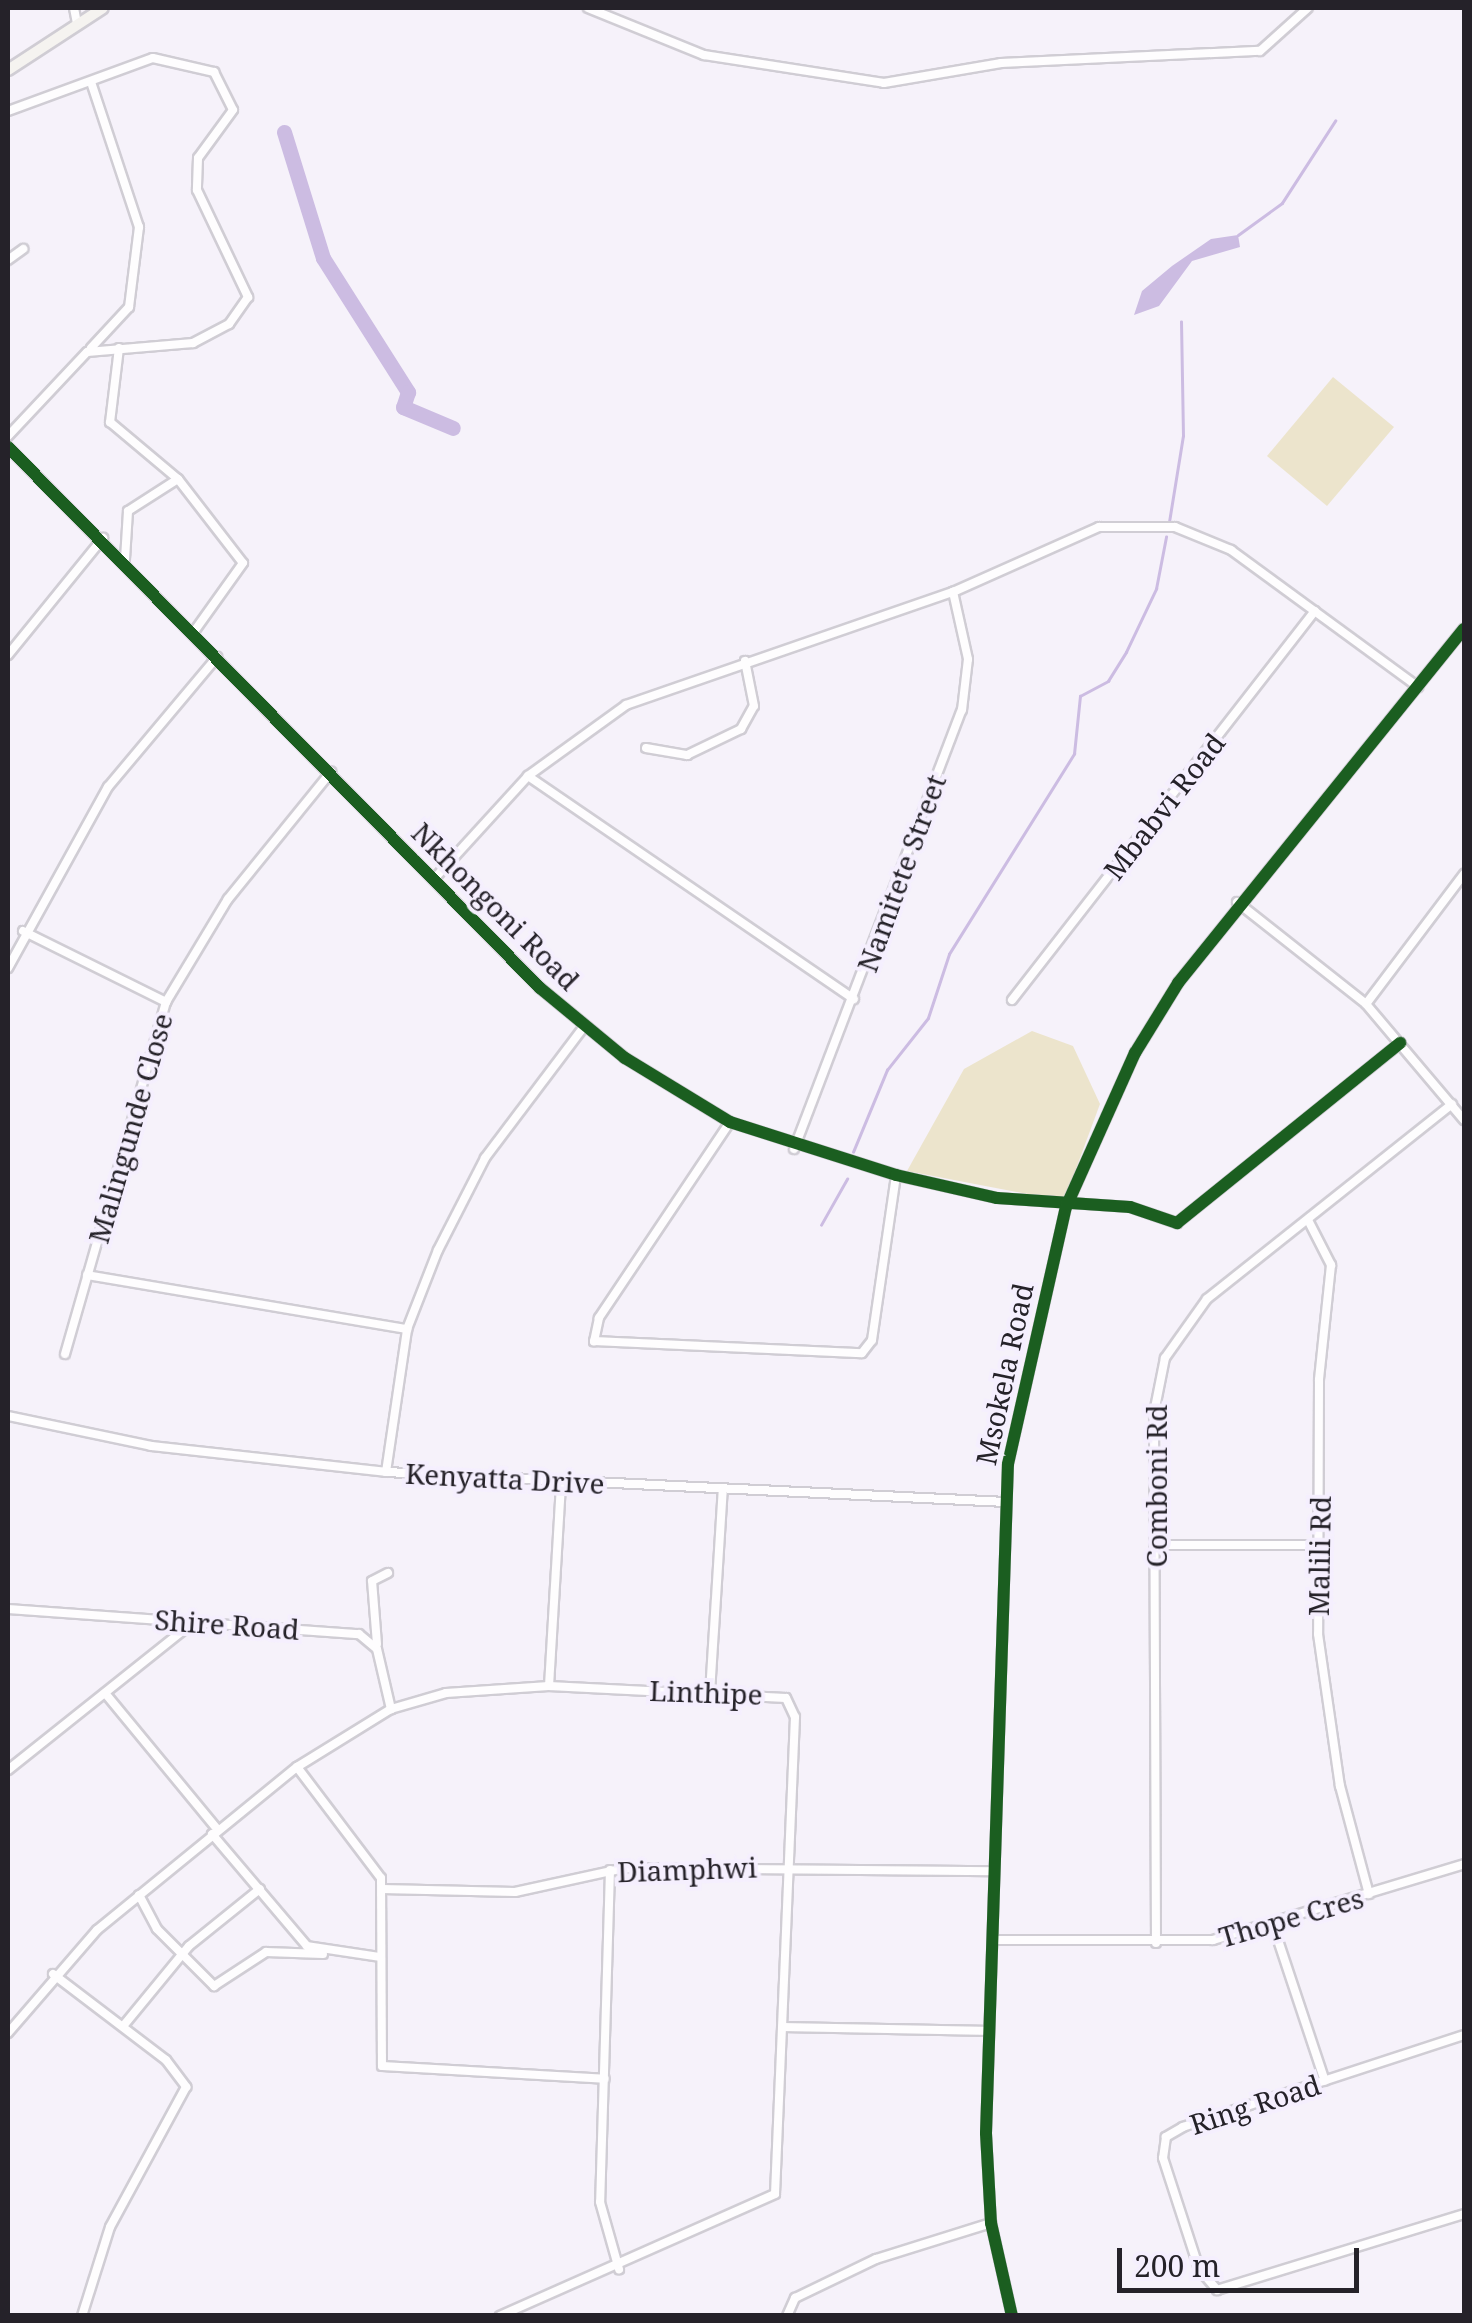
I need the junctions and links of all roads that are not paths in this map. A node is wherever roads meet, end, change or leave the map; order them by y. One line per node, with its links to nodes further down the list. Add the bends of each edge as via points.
1 (74, 8): 5 (street)
2 (103, 8): 5 (main road)
3 (588, 8): 4 (street, via 704,56 884,82 1001,64 1260,52)
4 (1308, 8)
5 (77, 24): 6 (main road)
6 (8, 70)
7 (91, 82): 8 (street); 11 (street, via 166,58 214,72 234,100 202,150 196,178 245,286 244,307 193,343); 12 (street, via 139,228 129,307)
8 (8, 111)
9 (23, 249): 10 (street)
10 (8, 260)
11 (119, 348): 12 (street); 15 (street, via 110,422)
12 (87, 352): 13 (street)
13 (8, 436)
14 (8, 446): 16 (street, Nkhongoni Road)
15 (178, 479): 17 (street, via 128,512); 21 (street, via 243,563)
16 (103, 538): 17 (street, Nkhongoni Road); 22 (street)
17 (125, 562): 21 (street, Nkhongoni Road)
18 (954, 592): 19 (street, via 1066,536 1159,525 1231,550); 24 (street); 34 (street, Namitete Street, via 966,628 966,692)
19 (1315, 611): 25 (street); 35 (street, Mbabvi Road)
20 (1464, 629): 25 (street, Msokela Road)
21 (193, 633): 23 (street, Nkhongoni Road)
22 (8, 656)
23 (217, 658): 27 (street, Nkhongoni Road); 32 (street, via 118,770)
24 (745, 661): 26 (street, via 754,706 741,729 687,754); 28 (street, via 626,705)
25 (1418, 687): 31 (street, Msokela Road)
26 (646, 748)
27 (331, 772): 30 (street, Nkhongoni Road); 36 (street, Malingunde Close, via 228,898)
28 (528, 776): 30 (street); 34 (street)
29 (1464, 874): 37 (street)
30 (434, 880): 38 (street, Nkhongoni Road)
31 (1237, 902): 37 (street); 45 (street, Msokela Road, via 1135,1053)
32 (23, 931): 33 (street); 36 (street)
33 (8, 968)
34 (854, 999): 43 (street, Namitete Street)
35 (1012, 1000)
36 (166, 1002): 47 (street, Malingunde Close)
37 (1366, 1004): 39 (street)
38 (583, 1028): 42 (street, Nkhongoni Road); 48 (street, via 485,1158)
39 (1400, 1043): 40 (street); 45 (street, Nkhongoni Road, via 1177,1223 1119,1206)
40 (1452, 1104): 41 (street); 46 (street, Comboni Rd)
41 (1464, 1120)
42 (730, 1122): 43 (street, Nkhongoni Road); 44 (street, via 599,1318 594,1342 862,1353 872,1340)
43 (794, 1149): 44 (street, Nkhongoni Road)
44 (896, 1175): 45 (street, Nkhongoni Road)
45 (1066, 1207): 54 (street, Msokela Road, via 1010,1443)
46 (1308, 1220): 55 (street, Comboni Rd, via 1207,1298 1170,1345 1154,1413); 56 (street, Malili Rd, via 1331,1265 1320,1380)
47 (87, 1276): 48 (street); 49 (street, Malingunde Close)
48 (408, 1329): 51 (street)
49 (64, 1354)
50 (8, 1416): 51 (street, Kenyatta Drive, via 151,1446)
51 (386, 1472): 52 (street, Kenyatta Drive)
52 (561, 1482): 53 (street, Kenyatta Drive); 61 (street)
53 (723, 1489): 54 (street, Kenyatta Drive); 63 (street)
54 (1006, 1502): 71 (street, Msokela Road)
55 (1156, 1544): 56 (street); 78 (street, Comboni Rd)
56 (1321, 1545): 74 (street, Malili Rd, via 1326,1693)
57 (388, 1574): 60 (street, via 372,1581)
58 (8, 1608): 59 (street, Shire Road)
59 (194, 1622): 60 (street, Shire Road, via 351,1632); 62 (street)
60 (377, 1649): 64 (street)
61 (549, 1686): 63 (street, Linthipe); 64 (street, Linthipe, via 446,1693)
62 (105, 1693): 66 (street); 67 (street)
63 (710, 1693): 69 (street, Linthipe, via 780,1695 794,1709)
64 (391, 1710): 65 (street, Linthipe)
65 (297, 1767): 67 (street, Linthipe); 73 (street, via 368,1855)
66 (8, 1770)
67 (215, 1832): 72 (street); 75 (street, Linthipe)
68 (1464, 1864): 74 (street, Thope Cres)
69 (790, 1867): 70 (street, Diamphwi); 71 (street, Diamphwi); 84 (street, Linthipe)
70 (610, 1870): 73 (street, Diamphwi, via 516,1892); 88 (street)
71 (995, 1871): 77 (street, Msokela Road)
72 (260, 1889): 79 (street); 80 (street)
73 (382, 1890): 81 (street)
74 (1369, 1894): 76 (street, Thope Cres)
75 (139, 1895): 80 (street); 82 (street, Linthipe)
76 (1273, 1925): 78 (street, Thope Cres); 89 (street)
77 (992, 1940): 78 (street, Thope Cres); 85 (street, Msokela Road)
78 (1156, 1943)
79 (323, 1954): 80 (street, via 266,1952 219,1987); 81 (street)
80 (182, 1956): 83 (street)
81 (380, 1957): 88 (street, via 382,2066)
82 (53, 1974): 83 (street); 86 (street, Linthipe)
83 (124, 2025): 93 (street, via 186,2086 110,2227)
84 (786, 2027): 85 (street); 92 (street, Linthipe, via 771,2200)
85 (989, 2031): 91 (street, Msokela Road)
86 (8, 2032)
87 (1464, 2036): 89 (street, Ring Road)
88 (605, 2079): 92 (street, via 601,2216)
89 (1325, 2081): 90 (street, Ring Road, via 1166,2138 1163,2158 1210,2286 1236,2289)
90 (1464, 2214)
91 (991, 2223): 95 (street, via 876,2259 795,2298); 96 (street, Msokela Road)
92 (619, 2269): 94 (street, Linthipe)
93 (82, 2316)
94 (500, 2316)
95 (787, 2316)
96 (1012, 2316)

